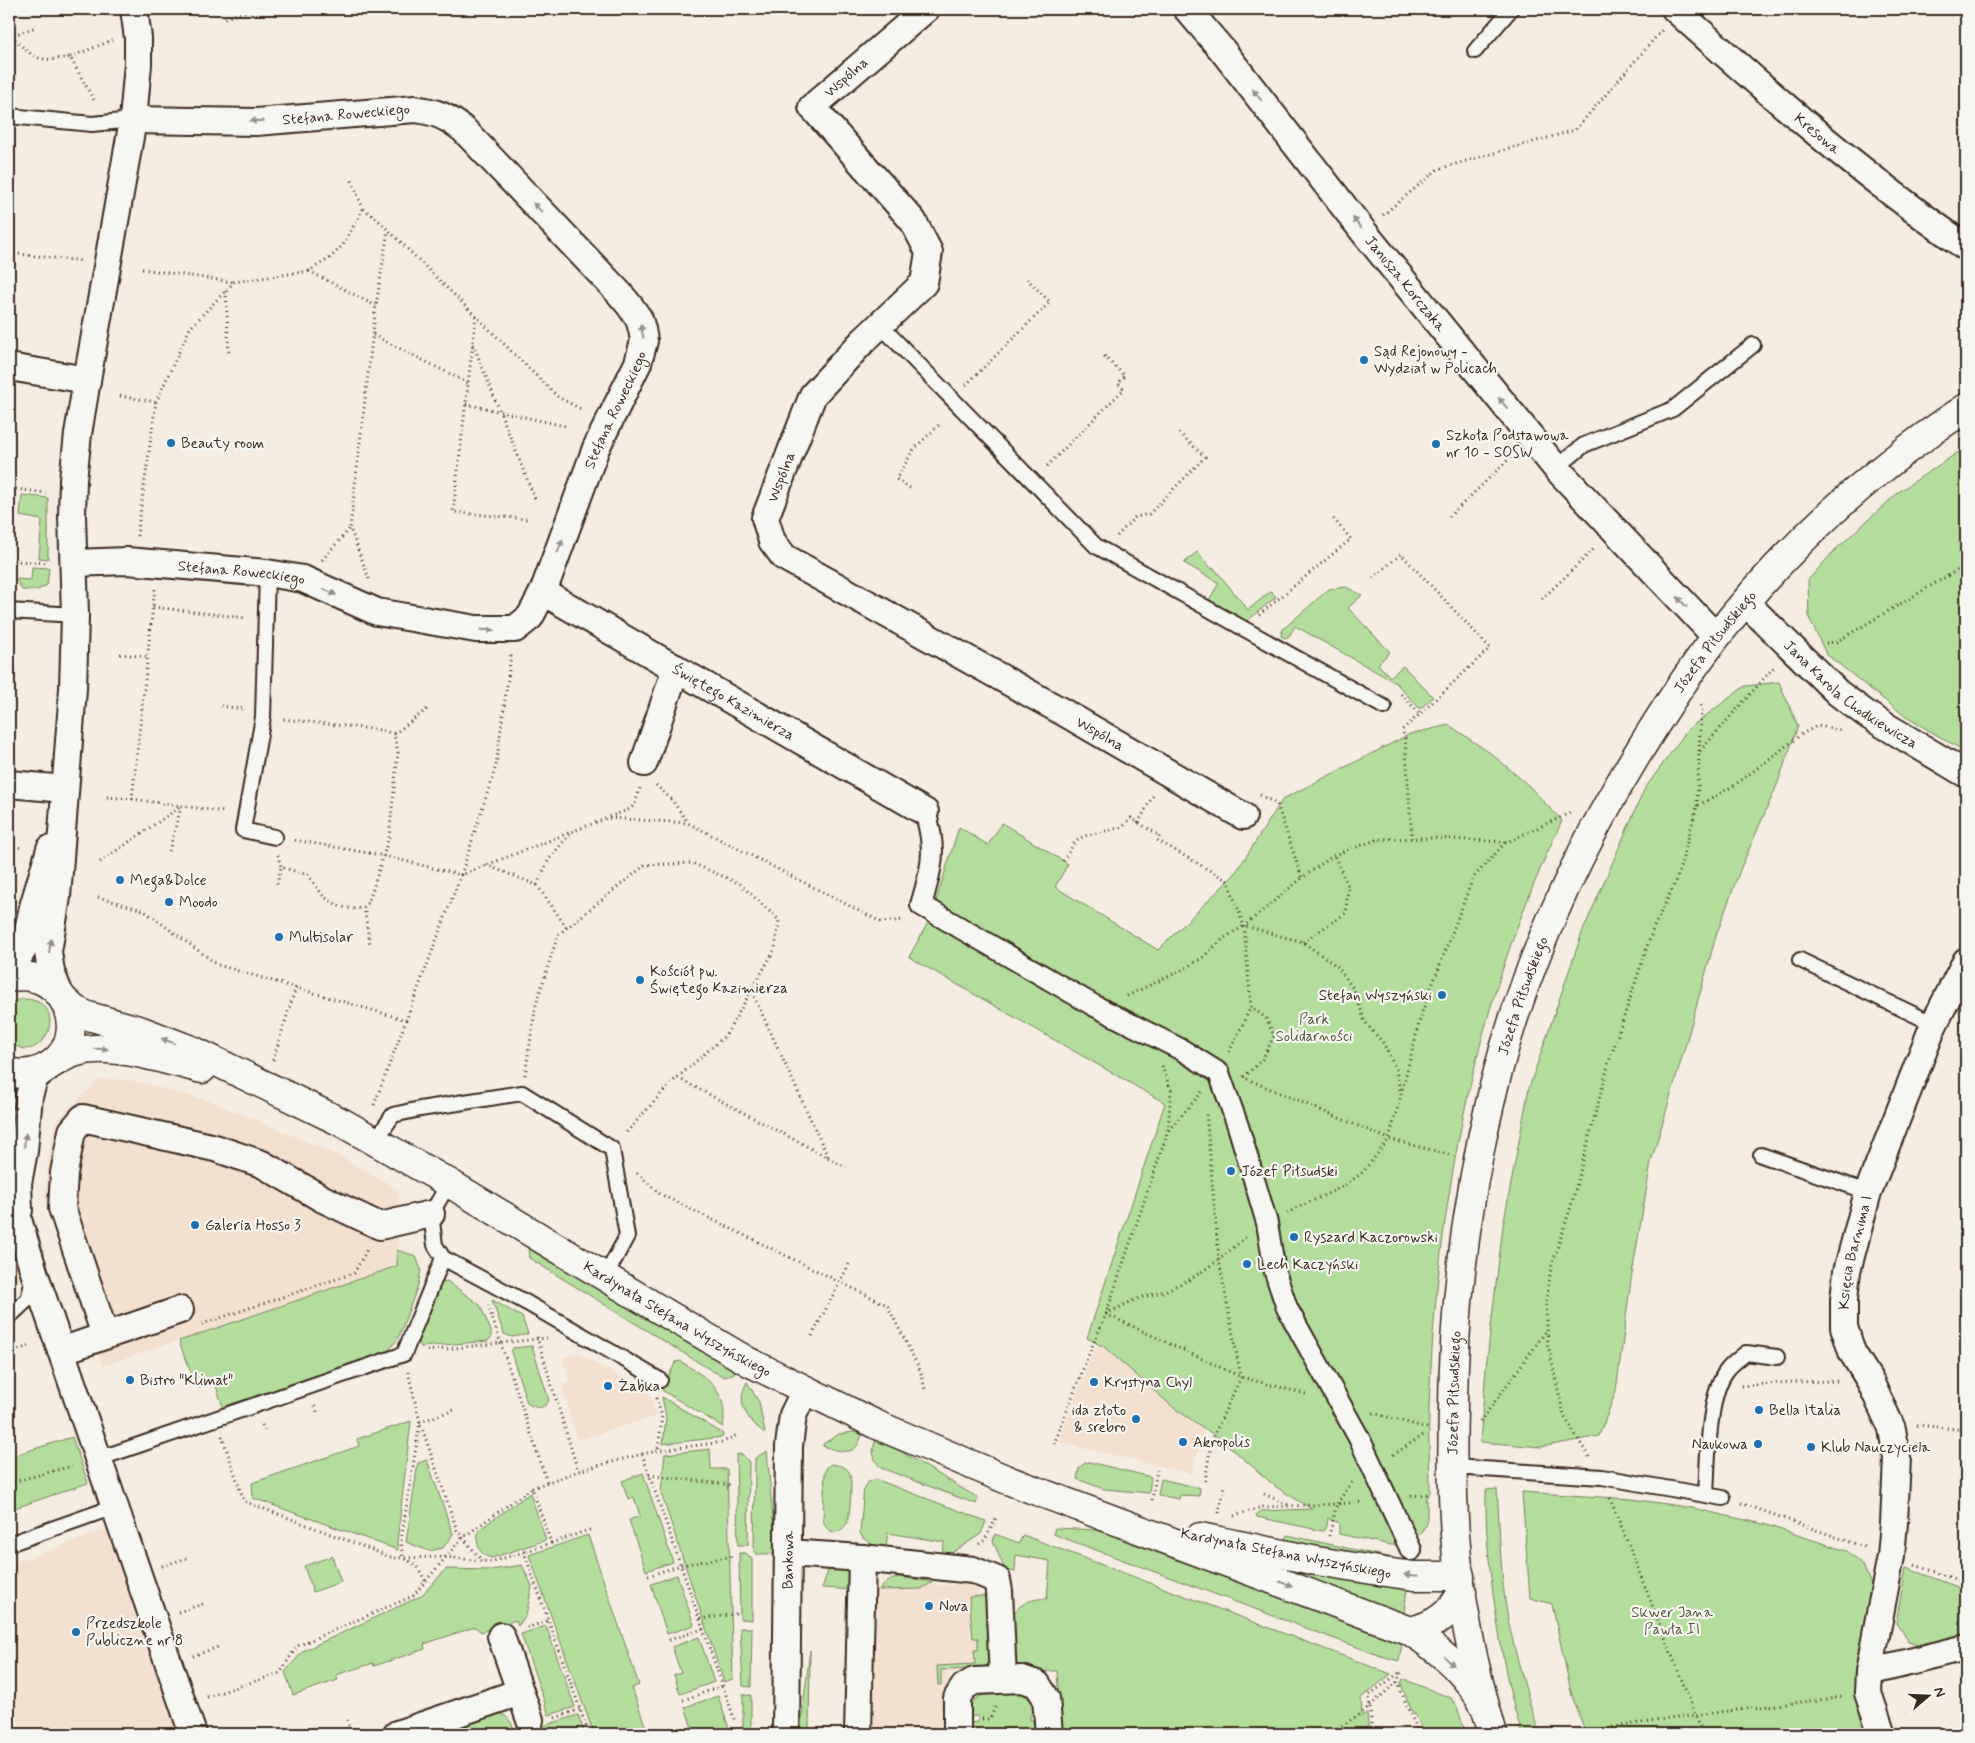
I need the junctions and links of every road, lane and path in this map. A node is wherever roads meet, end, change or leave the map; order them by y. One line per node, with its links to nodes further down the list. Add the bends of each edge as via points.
1 (134, 9): 16 (street, via 138,64)
2 (255, 9): 6 (path)
3 (926, 9): 31 (street, Wspólna, via 812,108 913,221 929,252 924,282)
4 (1187, 9): 20 (street, Janusza Korczaka, one-way to 4)
5 (1510, 9): 12 (lane)
6 (241, 11): 7 (path)
7 (225, 18)
8 (1669, 19): 20 (path, via 1575,130 1438,169); 21 (street, Kresowa, via 1863,172)
9 (36, 27): 10 (path)
10 (10, 36): 13 (path, via 32,56 52,60)
11 (118, 38): 13 (path)
12 (1475, 51)
13 (70, 57): 14 (path)
14 (95, 102)
15 (9, 116): 16 (lane, via 92,124)
16 (133, 120): 38 (street); 72 (street, Stefana Roweckiego, one-way to 16, via 596,448 638,363 644,341 639,319 630,306 464,130 435,112 415,109 256,122)
17 (351, 178): 18 (path)
18 (363, 209): 19 (path); 25 (path, via 343,245 330,258)
19 (388, 230): 29 (path); 30 (path)
20 (1363, 231): 51 (street, Janusza Korczaka, one-way to 20)
21 (1966, 247)
22 (9, 252): 23 (path)
23 (91, 261)
24 (142, 269): 27 (path)
25 (309, 270): 27 (path); 29 (path)
26 (1028, 278): 41 (path, via 1050,302)
27 (234, 282): 28 (path)
28 (226, 290): 36 (path); 42 (path, via 190,328)
29 (376, 306): 32 (path)
30 (476, 315): 33 (path); 45 (path, via 558,397)
31 (880, 325): 41 (lane); 95 (street, Wspólna, via 813,395 765,518 772,540 784,557)
32 (373, 335): 39 (path); 60 (path)
33 (473, 343): 39 (path); 46 (path)
34 (1753, 345): 51 (lane, via 1674,409 1584,445)
35 (1103, 355): 52 (path, via 1125,376 1118,383 1124,389)
36 (229, 356)
37 (9, 367): 38 (street)
38 (87, 380): 65 (street)
39 (468, 383): 43 (path)
40 (120, 396): 42 (path)
41 (952, 400): 52 (lane)
42 (156, 402): 61 (path)
43 (466, 404): 46 (path); 59 (path, via 453,512)
44 (1966, 408): 74 (street, Józefa Piłsudskiego, via 1903,452 1845,500)
45 (581, 409)
46 (500, 411): 48 (path); 56 (path)
47 (942, 423): 53 (path, via 914,449 896,479)
48 (565, 426)
49 (1177, 431): 63 (path, via 1205,458 1149,514 1135,516)
50 (1514, 455): 58 (path)
51 (1556, 468): 80 (street, Janusza Korczaka, one-way to 51)
52 (1032, 481): 63 (lane)
53 (910, 488)
54 (16, 489): 55 (path)
55 (54, 493)
56 (535, 499)
57 (1331, 516): 79 (path, via 1351,539)
58 (1448, 517)
59 (527, 518)
60 (350, 528): 67 (path); 70 (path)
61 (136, 543)
62 (1596, 547): 73 (path)
63 (1103, 550): 79 (lane)
64 (14, 560): 65 (path)
65 (64, 564): 68 (street, Stefana Roweckiego, via 127,561); 77 (street)
66 (1966, 565): 81 (path, via 1836,642)
67 (317, 566)
68 (267, 572): 72 (street, Stefana Roweckiego, one-way to 72, via 303,579 378,612 476,630 515,629 530,617); 78 (lane)
69 (1373, 578): 90 (path, via 1401,554 1490,648)
70 (371, 583)
71 (155, 592): 75 (path)
72 (543, 592): 86 (street, Świętego Kazimierza)
73 (1542, 599)
74 (1745, 602): 80 (street, Józefa Piłsudskiego); 96 (street, Jana Karola Chodkiewicza, via 1838,693 1869,716)
75 (153, 607): 78 (path, via 254,619); 84 (path)
76 (9, 611): 77 (lane)
77 (75, 615): 99 (street)
78 (266, 625): 113 (lane, via 263,717 242,830)
79 (1243, 628): 89 (lane)
80 (1716, 637): 207 (street, Józefa Piłsudskiego, via 1673,697 1593,828 1530,970 1507,1041 1489,1109 1464,1237 1453,1372)
81 (1821, 642)
82 (512, 650): 123 (path, via 496,766)
83 (120, 654): 84 (path)
84 (148, 657): 101 (path)
85 (1780, 661): 94 (path)
86 (676, 668): 97 (street); 105 (street, Świętego Kazimierza)
87 (1701, 702): 94 (path)
88 (430, 707): 93 (path)
89 (1384, 707): 90 (path, via 1399,691)
90 (1420, 714): 114 (path, via 1402,730)
91 (275, 718): 93 (path)
92 (1850, 731): 104 (path, via 1817,726 1734,785)
93 (394, 734): 117 (path, via 398,753)
94 (1700, 751): 104 (path)
95 (1166, 772): 108 (street, Wspólna); 111 (path)
96 (1966, 774)
97 (646, 777): 109 (path, via 636,804); 110 (path, via 672,800)
98 (9, 784): 99 (street)
99 (64, 796): 136 (street, via 32,907 24,948); 140 (street, one-way to 99, via 50,972 48,952 57,897)
100 (107, 797): 101 (path)
101 (132, 799): 103 (path)
102 (1277, 804): 124 (path)
103 (181, 806): 107 (path); 116 (path); 120 (path)
104 (1697, 806): 178 (path, via 1677,879 1653,929 1609,1062 1551,1268 1546,1302)
105 (925, 812): 128 (street, via 933,847 931,871)
106 (1574, 812): 115 (path)
107 (232, 813)
108 (1243, 816)
109 (609, 818): 110 (path); 112 (path)
110 (688, 823): 128 (path, via 881,922 904,920)
111 (1138, 823): 119 (path, via 1131,818 1123,826 1084,836 1075,842); 130 (path, via 1160,836 1157,840 1228,881)
112 (570, 833): 121 (path); 126 (path, via 549,859)
113 (275, 837): 117 (path); 122 (path)
114 (1412, 838): 115 (path); 118 (path, via 1379,839)
115 (1506, 842): 152 (path, via 1473,878 1422,1012)
116 (169, 851)
117 (384, 856): 123 (path); 129 (path)
118 (1334, 856): 124 (path); 132 (path, via 1348,886 1346,913)
119 (1063, 861)
120 (100, 862)
121 (486, 865): 123 (path); 126 (path)
122 (281, 867): 125 (path); 129 (path, via 308,875 324,897 341,907)
123 (461, 875): 142 (path)
124 (1302, 878): 130 (path)
125 (277, 884)
126 (537, 885): 131 (path)
127 (98, 897): 138 (path, via 143,910 218,965)
128 (921, 905): 144 (street, via 1093,1005)
129 (364, 908): 133 (path)
130 (1244, 926): 141 (path)
131 (567, 928): 139 (path, via 645,865 692,863 740,884 779,920 775,949); 151 (path, via 558,935 536,1004)
132 (1303, 942)
133 (370, 945)
134 (1800, 960): 143 (lane)
135 (1966, 961): 143 (street, Księcia Barnima I)
136 (9, 973)
137 (9, 978): 140 (street, Kardynała Stefana Wyszyńskiego, via 36,978 52,986)
138 (296, 987): 142 (path); 148 (path)
139 (752, 992): 149 (path, via 726,1035); 161 (path)
140 (61, 996): 145 (street, via 71,1020 70,1038 61,1055); 148 (street, Kardynała Stefana Wyszyńskiego, one-way to 140, via 220,1063 142,1031 88,1016 75,1010)
141 (1251, 1006): 147 (path); 150 (path, via 1266,1018 1274,1036 1262,1060)
142 (406, 1020): 154 (path)
143 (1934, 1024): 165 (street, Księcia Barnima I)
144 (1150, 1034): 147 (street); 156 (path, via 1171,1090)
145 (51, 1064): 146 (street, Kardynała Stefana Wyszyńskiego, via 30,1074); 148 (street, Kardynała Stefana Wyszyńskiego, one-way to 148, via 81,1050 104,1048); 167 (street, one-way to 145, via 18,1183 29,1096 35,1077)
146 (9, 1072)
147 (1219, 1073): 150 (path); 195 (street, via 1267,1223 1275,1272 1287,1308)
148 (265, 1076): 157 (street, Kardynała Stefana Wyszyńskiego)
149 (678, 1078): 158 (path); 161 (path)
150 (1244, 1078): 160 (path, via 1389,1139)
151 (522, 1093): 157 (lane, via 393,1115); 158 (lane)
152 (1401, 1095)
153 (1205, 1098): 156 (path, via 1204,1089)
154 (373, 1106)
155 (1206, 1108): 189 (path, via 1218,1260)
156 (1168, 1131): 189 (path, via 1106,1314)
157 (376, 1140): 163 (street, Kardynała Stefana Wyszyńskiego)
158 (612, 1149): 172 (lane, via 627,1236); 173 (path, via 660,1194)
159 (1761, 1155): 165 (lane)
160 (1453, 1156)
161 (828, 1157): 162 (path)
162 (846, 1166)
163 (449, 1183): 166 (lane); 172 (street, Kardynała Stefana Wyszyńskiego)
164 (9, 1190): 167 (street)
165 (1868, 1192): 190 (street, Księcia Barnima I, via 1847,1271 1844,1328 1852,1352)
166 (431, 1214): 168 (street); 169 (lane, via 435,1245)
167 (20, 1223): 171 (street)
168 (380, 1226): 177 (path, via 354,1273); 179 (street, via 323,1199 262,1164 215,1148 83,1118 72,1130 62,1208)
169 (443, 1258): 175 (lane); 187 (lane)
170 (850, 1262): 173 (path)
171 (35, 1275): 176 (lane, via 28,1299); 185 (street)
172 (605, 1277): 194 (street, Kardynała Stefana Wyszyńskiego, via 741,1357)
173 (840, 1282): 181 (path); 193 (path, via 887,1305 920,1370)
174 (485, 1297): 183 (path)
175 (527, 1303): 180 (lane); 182 (path)
176 (9, 1317)
177 (188, 1318): 179 (street)
178 (1547, 1329): 199 (path); 211 (path, via 1564,1416)
179 (105, 1335): 185 (street)
180 (583, 1336): 182 (path); 191 (lane)
181 (812, 1336)
182 (538, 1339): 183 (path); 209 (path)
183 (501, 1342): 187 (path); 213 (path)
184 (37, 1343): 186 (path)
185 (61, 1351): 205 (street)
186 (9, 1353)
187 (404, 1354): 197 (lane); 198 (path)
188 (1777, 1357): 192 (lane, via 1746,1353 1727,1369)
189 (1241, 1377): 195 (path); 212 (path, via 1212,1439)
190 (1870, 1380): 192 (path); 237 (street, Księcia Barnima I, via 1892,1429 1898,1458)
191 (657, 1385): 203 (path, via 662,1416)
192 (1718, 1388): 219 (lane, via 1712,1417)
193 (925, 1389)
194 (805, 1390): 227 (street, Kardynała Stefana Wyszyńskiego, via 949,1456); 235 (street, Bankowa, via 794,1416 789,1446)
195 (1340, 1403): 206 (street); 206 (path, via 1432,1430)
196 (454, 1410): 198 (path)
197 (216, 1419): 205 (lane); 240 (path, via 244,1501 392,1558)
198 (420, 1422): 229 (path); 240 (path, via 401,1541)
199 (1480, 1423)
200 (1909, 1424): 201 (path)
201 (1966, 1430)
202 (737, 1435): 203 (path, via 723,1442)
203 (658, 1450): 204 (path)
204 (642, 1454): 209 (path); 210 (path)
205 (88, 1461): 214 (path); 224 (street)
206 (1372, 1466): 222 (path, via 1349,1484); 233 (street)
207 (1453, 1467): 211 (lane); 248 (street, Józefa Piłsudskiego, via 1455,1533)
208 (1157, 1470): 221 (path)
209 (578, 1471): 213 (path)
210 (650, 1475): 215 (path); 243 (path)
211 (1602, 1477): 219 (lane); 253 (path)
212 (1205, 1481)
213 (547, 1482): 217 (path)
214 (9, 1483)
215 (732, 1485)
216 (1224, 1485): 225 (path)
217 (532, 1488): 229 (path); 231 (path)
218 (1264, 1494): 223 (path)
219 (1706, 1495): 220 (lane)
220 (1723, 1498): 237 (path)
221 (1152, 1500)
222 (1337, 1504): 223 (path); 230 (path)
223 (1292, 1506): 226 (path, via 1262,1507)
224 (114, 1507): 232 (lane); 276 (street)
225 (1219, 1514)
226 (1232, 1517)
227 (1112, 1520): 248 (street, Kardynała Stefana Wyszyńskiego, one-way to 227, via 1317,1561); 256 (street, Kardynała Stefana Wyszyńskiego, one-way to 256)
228 (592, 1529): 231 (path)
229 (462, 1538): 239 (path); 242 (path)
230 (1328, 1539)
231 (551, 1543): 234 (path)
232 (9, 1544)
233 (1411, 1550)
234 (524, 1552): 242 (path, via 491,1562); 279 (path)
235 (788, 1553): 241 (street); 280 (street, Bankowa)
236 (734, 1556): 243 (path)
237 (1890, 1556): 247 (path); 263 (street, Księcia Barnima I)
238 (190, 1557): 244 (path)
239 (445, 1557): 240 (path); 242 (path); 246 (path)
240 (403, 1558): 246 (path, via 421,1570)
241 (862, 1558): 265 (street, via 973,1570 996,1580); 281 (street)
242 (482, 1561)
243 (681, 1565): 245 (path); 254 (path)
244 (158, 1568)
245 (648, 1576)
246 (425, 1582): 267 (path, via 413,1596 297,1646 280,1673)
247 (1966, 1583)
248 (1461, 1584): 256 (street, via 1455,1604 1447,1614 1432,1624); 270 (street, Józefa Piłsudskiego)
249 (206, 1602): 251 (path)
250 (1674, 1610): 253 (path)
251 (174, 1614)
252 (736, 1614): 254 (path)
253 (1657, 1617): 271 (path)
254 (700, 1619): 255 (path)
255 (703, 1629): 258 (path); 264 (path)
256 (1410, 1631): 270 (street, Kardynała Stefana Wyszyńskiego, one-way to 270, via 1459,1671)
257 (501, 1636): 266 (street)
258 (670, 1640)
259 (221, 1646): 261 (path)
260 (1966, 1648): 263 (street)
261 (189, 1657)
262 (1398, 1682): 269 (path); 269 (path, via 1402,1670 1369,1695); 285 (path)
263 (1869, 1683): 271 (path); 289 (street)
264 (723, 1686): 268 (path); 274 (path)
265 (1002, 1691): 275 (path, via 990,1719); 275 (street, via 974,1681 964,1687 957,1698); 282 (street, via 1022,1679 1037,1684 1046,1698)
266 (520, 1692): 273 (street); 278 (street)
267 (203, 1698)
268 (683, 1700)
269 (1370, 1704): 283 (path); 284 (path)
270 (1486, 1707): 286 (street, Józefa Piłsudskiego)
271 (1696, 1715): 287 (path); 288 (path)
272 (347, 1720): 277 (path)
273 (530, 1720)
274 (735, 1721)
275 (957, 1727)
276 (193, 1734)
277 (351, 1734)
278 (398, 1734)
279 (590, 1734)
280 (786, 1734)
281 (858, 1734)
282 (1049, 1734)
283 (1329, 1734)
284 (1372, 1734)
285 (1419, 1734)
286 (1493, 1734)
287 (1578, 1734)
288 (1703, 1734)
289 (1882, 1734)

